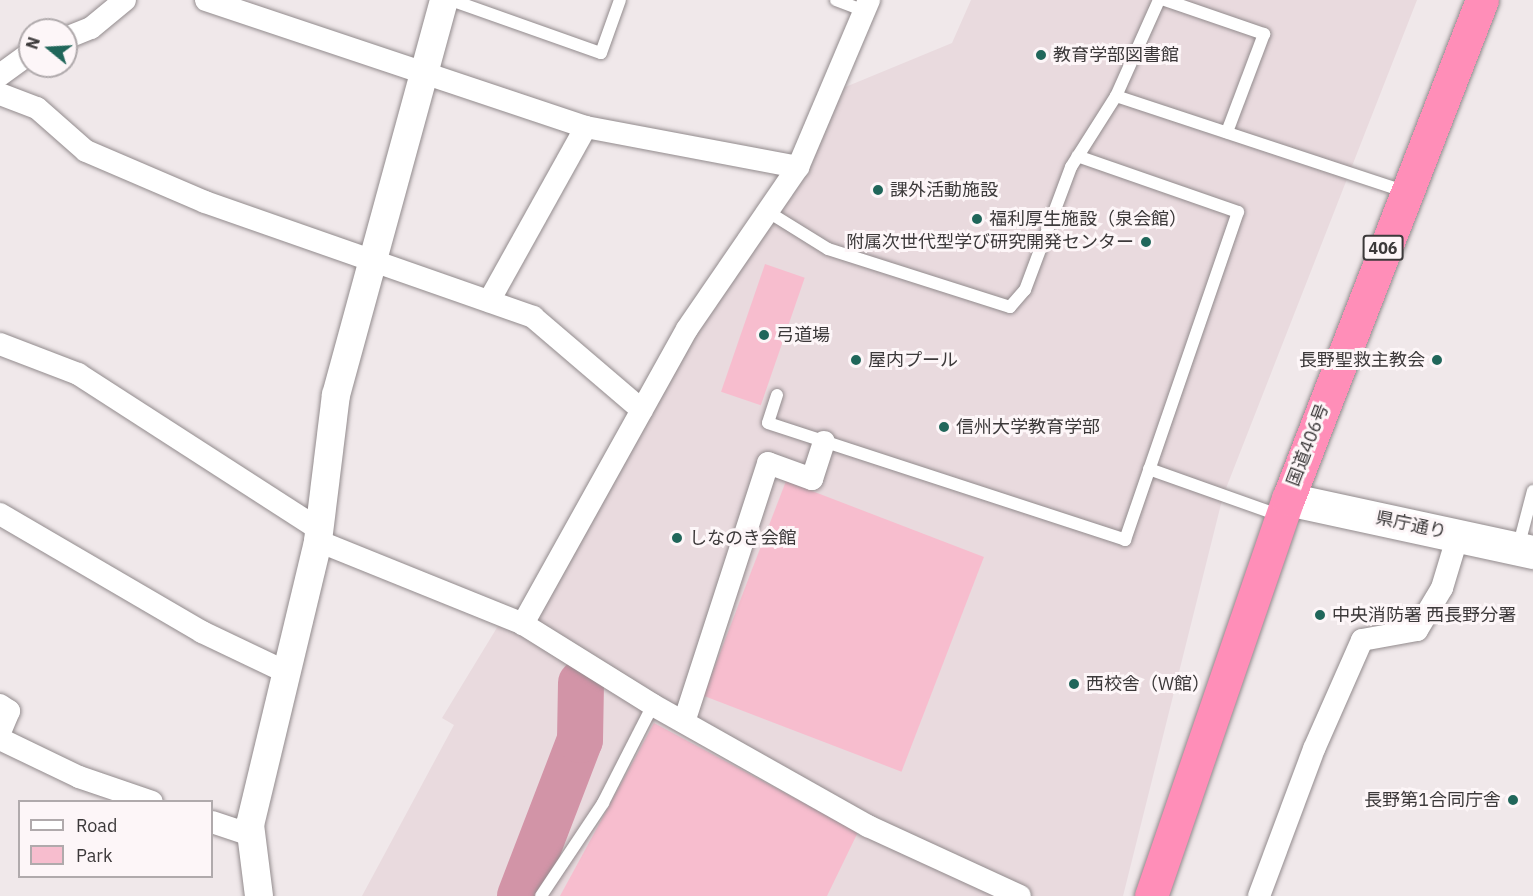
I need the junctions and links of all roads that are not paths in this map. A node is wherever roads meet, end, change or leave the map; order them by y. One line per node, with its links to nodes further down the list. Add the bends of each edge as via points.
1 (125, 0): 11 (street, via 91,28)
2 (206, 0): 13 (street)
3 (444, 0): 13 (street)
4 (451, 0): 5 (lane, via 601,53)
5 (620, 0)
6 (836, 0): 10 (lane)
7 (1158, 0): 16 (lane)
8 (1166, 0): 18 (lane, via 1264,34)
9 (1482, 0): 21 (highway, 国道406号 / 406)
10 (867, 6): 20 (street)
11 (78, 33)
12 (18, 61): 14 (street)
13 (422, 70): 17 (street); 23 (street)
14 (0, 75)
15 (0, 94): 23 (street, via 37,108 86,151 205,202)
16 (1116, 96): 18 (lane); 19 (lane)
17 (586, 127): 20 (street); 24 (street)
18 (1227, 132): 21 (lane)
19 (1077, 156): 22 (lane, via 1025,290 1010,307 828,249); 29 (lane, via 1238,213)
20 (798, 167): 22 (street)
21 (1404, 191): 31 (highway, 国道406号 / 406)
22 (770, 213): 27 (street, via 687,329)
23 (370, 257): 24 (street); 34 (street, via 336,395)
24 (489, 301): 27 (street, via 533,317)
25 (0, 344): 34 (street, via 78,374)
26 (777, 395): 28 (lane, via 768,423)
27 (642, 410): 36 (street)
28 (824, 442): 29 (lane, via 1125,540); 40 (street, via 812,479 768,464)
29 (1149, 469): 31 (lane)
30 (1533, 491): 35 (lane)
31 (1285, 508): 33 (main road, 県庁通り); 49 (highway, 国道406号 / 406)
32 (0, 514): 37 (street, via 202,632)
33 (1458, 535): 35 (main road, 県庁通り); 50 (street, via 1442,588 1417,630 1362,640 1314,749)
34 (319, 536): 36 (street); 37 (street)
35 (1526, 550)
36 (523, 624): 39 (street)
37 (286, 672): 45 (street)
38 (0, 705): 41 (street, via 9,711)
39 (653, 705): 40 (street); 47 (lane, via 603,803)
40 (684, 722): 48 (street, via 868,826)
41 (0, 732)
42 (0, 739): 43 (street, via 79,777)
43 (149, 800)
44 (213, 822): 45 (street)
45 (250, 835): 46 (street)
46 (253, 894)
47 (541, 896)
48 (1020, 896)
49 (1151, 896)
50 (1260, 896)

